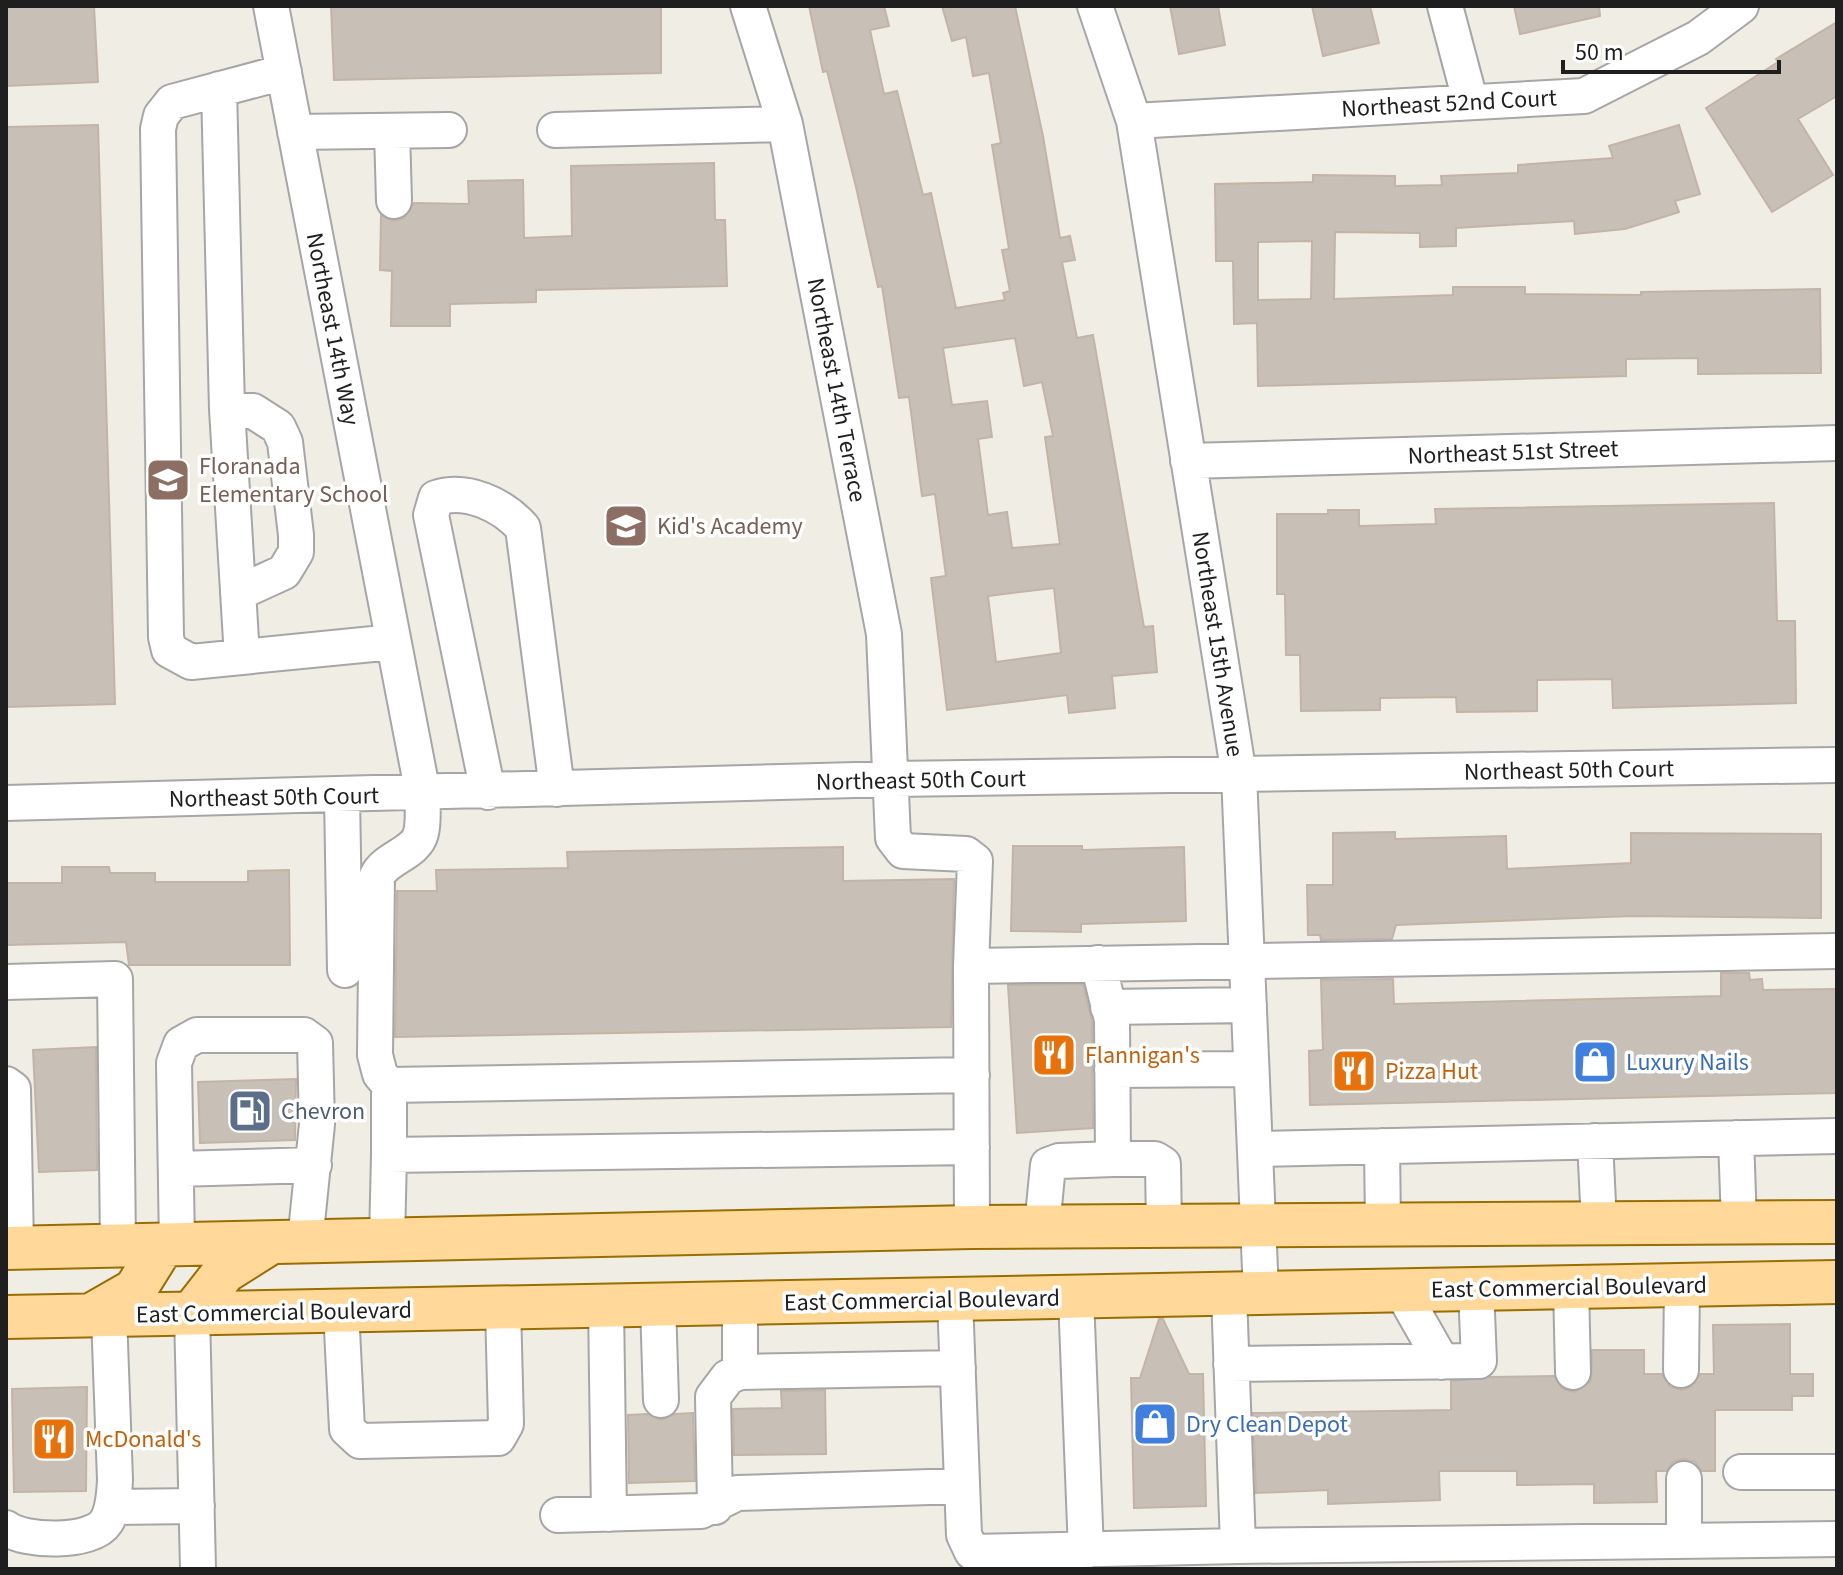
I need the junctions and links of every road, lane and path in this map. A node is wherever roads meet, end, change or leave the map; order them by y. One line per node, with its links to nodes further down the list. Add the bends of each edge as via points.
1 (271, 6): 6 (street, Northeast 14th Way)
2 (748, 6): 10 (street, Northeast 14th Terrace)
3 (1095, 6): 9 (street, Northeast 15th Avenue)
4 (1445, 6): 8 (street)
5 (1741, 6): 8 (street, Northeast 52nd Court, via 1698,38 1584,96)
6 (284, 72): 7 (street); 14 (street, Northeast 14th Way)
7 (219, 89): 16 (street); 21 (street, via 172,102 158,129 166,637 169,650 191,662)
8 (1470, 100): 9 (street, Northeast 52nd Court)
9 (1134, 121): 18 (street, Northeast 15th Avenue)
10 (785, 124): 12 (street); 24 (street, Northeast 14th Terrace, via 884,634)
11 (449, 130): 13 (street)
12 (555, 130)
13 (392, 131): 14 (street); 15 (street)
14 (295, 132): 20 (street, Northeast 14th Way)
15 (394, 201)
16 (227, 409): 19 (street); 19 (street, via 253,411 278,427 285,442 296,535 296,552 284,572)
17 (1837, 445): 18 (street, Northeast 51st Street)
18 (1188, 461): 23 (street, Northeast 15th Avenue)
19 (238, 593): 21 (street)
20 (393, 642): 21 (street); 27 (street, Northeast 14th Way)
21 (242, 657)
22 (1837, 765): 23 (street, Northeast 50th Court)
23 (1239, 775): 24 (street, Northeast 50th Court); 31 (street, Northeast 15th Avenue)
24 (893, 779): 25 (street, Northeast 50th Court); 33 (street, Northeast 14th Terrace, via 893,838 903,851 966,854 975,861)
25 (557, 789): 26 (street, Northeast 50th Court); 26 (street, via 523,528 513,516 465,493 452,493 436,498 431,515)
26 (488, 792): 27 (street, Northeast 50th Court)
27 (423, 794): 28 (street, Northeast 50th Court); 42 (street, Northeast 14th Way, via 421,834 415,845 382,866 377,876 375,1055)
28 (342, 796): 29 (street, Northeast 50th Court); 34 (street)
29 (6, 803)
30 (1837, 951): 31 (street)
31 (1247, 960): 32 (street); 36 (street, Northeast 15th Avenue)
32 (1098, 963): 33 (street); 37 (street)
33 (971, 966): 40 (street)
34 (345, 970)
35 (6, 982): 65 (street, via 115,979)
36 (1249, 1005): 37 (street); 38 (street, Northeast 15th Avenue)
37 (1108, 1007): 39 (street)
38 (1251, 1069): 39 (street); 48 (street, Northeast 15th Avenue)
39 (1112, 1070): 50 (street)
40 (972, 1075): 42 (street); 47 (street)
41 (6, 1084): 53 (street, via 13,1089)
42 (389, 1085): 49 (street)
43 (1837, 1136): 44 (street)
44 (1736, 1138): 45 (street); 55 (street)
45 (1595, 1141): 46 (street); 56 (street)
46 (1382, 1146): 48 (street); 57 (street)
47 (972, 1147): 49 (street); 58 (street)
48 (1255, 1149): 61 (street, Northeast 15th Avenue)
49 (389, 1155): 62 (street)
50 (1113, 1159): 59 (street, via 1048,1165); 60 (street, via 1155,1159 1163,1164)
51 (314, 1165): 52 (street); 52 (street, via 315,1043 304,1035 197,1035 181,1044 174,1063); 63 (street)
52 (176, 1169): 64 (street)
53 (10, 1185): 66 (street)
54 (1837, 1222): 55 (main road)
55 (1739, 1223): 56 (main road)
56 (1599, 1224): 57 (main road)
57 (1383, 1226): 61 (main road)
58 (972, 1227): 59 (main road); 62 (main road)
59 (1042, 1227): 60 (main road)
60 (1164, 1227): 61 (main road)
61 (1258, 1228): 72 (street, Northeast 15th Avenue)
62 (387, 1240): 63 (main road)
63 (288, 1242): 64 (main road); 80 (main road, via 224,1272)
64 (170, 1245): 65 (main road); 81 (main road, via 135,1290)
65 (118, 1246): 66 (main road)
66 (11, 1248)
67 (1837, 1282): 68 (main road, East Commercial Boulevard)
68 (1682, 1285): 69 (main road, East Commercial Boulevard); 86 (street)
69 (1571, 1287): 70 (main road, East Commercial Boulevard); 88 (street)
70 (1476, 1289): 71 (main road, East Commercial Boulevard); 83 (street, via 1479,1361)
71 (1401, 1290): 72 (main road, East Commercial Boulevard); 83 (street)
72 (1245, 1294): 73 (main road, East Commercial Boulevard); 84 (street, Northeast 15th Avenue)
73 (1076, 1297): 74 (main road, East Commercial Boulevard); 103 (street)
74 (955, 1299): 75 (main road, East Commercial Boulevard); 85 (street)
75 (740, 1303): 76 (main road, East Commercial Boulevard); 87 (street)
76 (658, 1304): 77 (main road, East Commercial Boulevard); 89 (street)
77 (606, 1305): 78 (main road, East Commercial Boulevard); 97 (street)
78 (503, 1307): 79 (main road, East Commercial Boulevard); 79 (street, via 506,1424 498,1438 360,1441 347,1429)
79 (341, 1310): 80 (main road, East Commercial Boulevard)
80 (192, 1313): 81 (main road, East Commercial Boulevard); 94 (street)
81 (100, 1315): 82 (main road, East Commercial Boulevard); 95 (street)
82 (6, 1317)
83 (1442, 1362): 84 (street)
84 (1231, 1364): 102 (street, Northeast 15th Avenue)
85 (958, 1368): 87 (street); 93 (street)
86 (1681, 1370)
87 (740, 1372): 96 (street, via 728,1377 713,1397)
88 (1573, 1372)
89 (661, 1400)
90 (1741, 1472): 91 (street)
91 (1837, 1472)
92 (1684, 1479): 101 (street)
93 (962, 1486): 96 (street, via 737,1493); 103 (street, via 964,1535 972,1552)
94 (197, 1506): 95 (street); 104 (street)
95 (113, 1507): 99 (street, via 105,1525 82,1537 26,1537)
96 (715, 1507): 97 (street)
97 (609, 1514): 98 (street)
98 (558, 1515)
99 (6, 1528)
100 (1837, 1539): 101 (street)
101 (1684, 1541): 102 (street)
102 (1238, 1546): 103 (street)
103 (1086, 1551)
104 (198, 1569)

